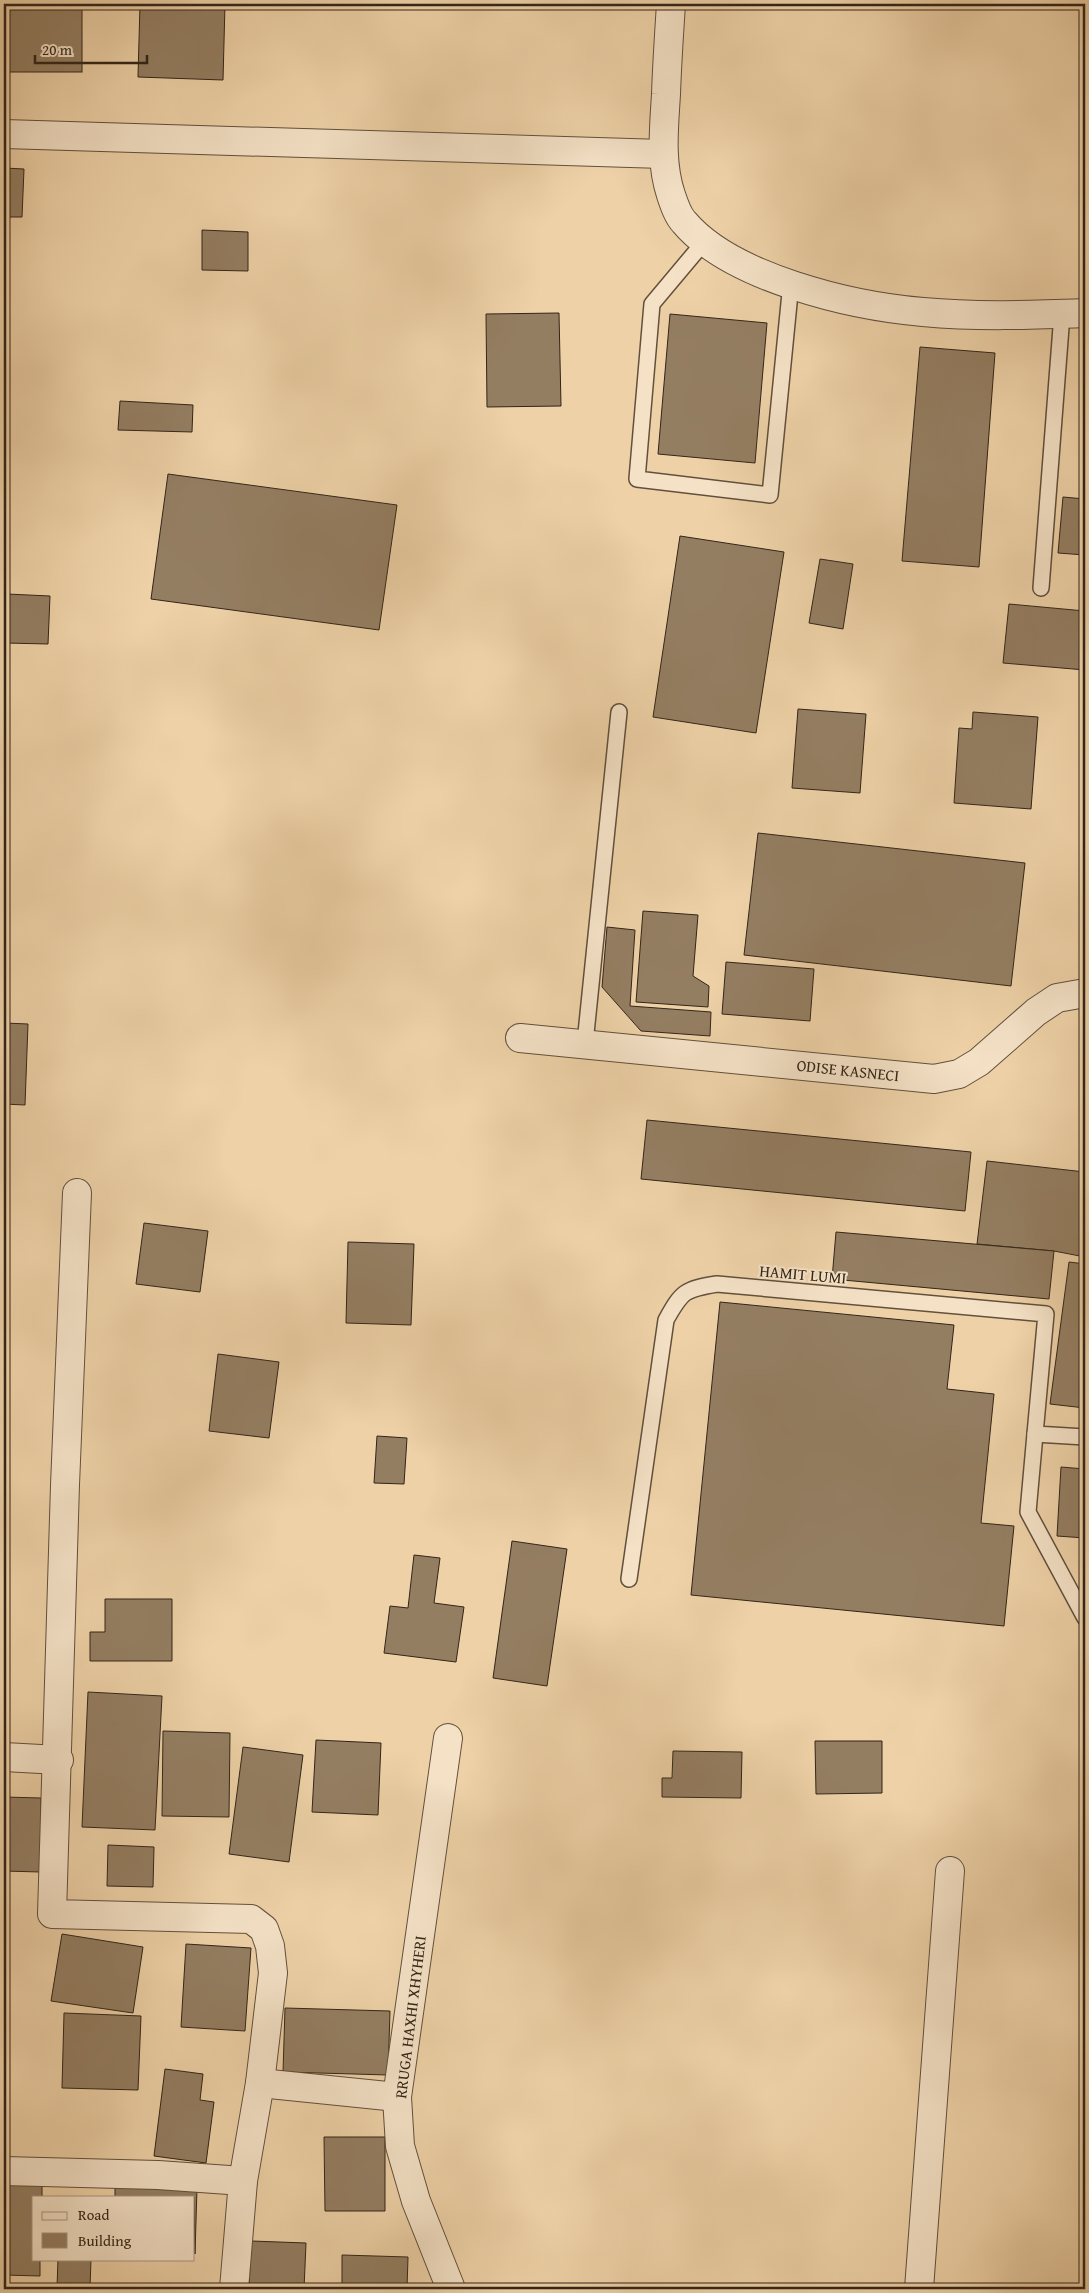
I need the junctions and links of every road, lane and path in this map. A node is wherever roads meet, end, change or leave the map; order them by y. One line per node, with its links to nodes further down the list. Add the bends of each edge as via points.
1 (671, 4): 3 (street)
2 (4, 134): 3 (street)
3 (663, 154): 4 (street, via 671,194 682,221)
4 (704, 242): 5 (street, via 766,276); 5 (lane, via 652,304 637,479 770,495)
5 (791, 283): 6 (street, via 839,298 922,312 1010,316)
6 (1074, 313): 7 (lane)
7 (1041, 588)
8 (619, 712): 11 (lane)
9 (1085, 993): 11 (street, ODISE KASNECI, via 1058,998 1036,1012 979,1062 959,1074 934,1079)
10 (520, 1038): 11 (street, ODISE KASNECI)
11 (585, 1043)
12 (77, 1193): 19 (street, via 65,1485)
13 (1036, 1434): 14 (lane); 15 (lane, HAMIT LUMI, via 1046,1314 717,1284 690,1288 676,1300 666,1320); 16 (lane, via 1028,1512)
14 (1085, 1437)
15 (629, 1579)
16 (1085, 1618)
17 (448, 1738): 22 (street, RRUGA HAXHI XHYHERI)
18 (4, 1757): 19 (street)
19 (59, 1760): 21 (street, via 52,1914 251,1919 264,1929 273,1973)
20 (950, 1871): 27 (street)
21 (260, 2083): 22 (street); 24 (street)
22 (398, 2097): 26 (street, RRUGA HAXHI XHYHERI, via 400,2146 416,2201)
23 (4, 2171): 24 (street)
24 (243, 2181): 25 (street)
25 (234, 2289)
26 (451, 2289)
27 (919, 2289)

